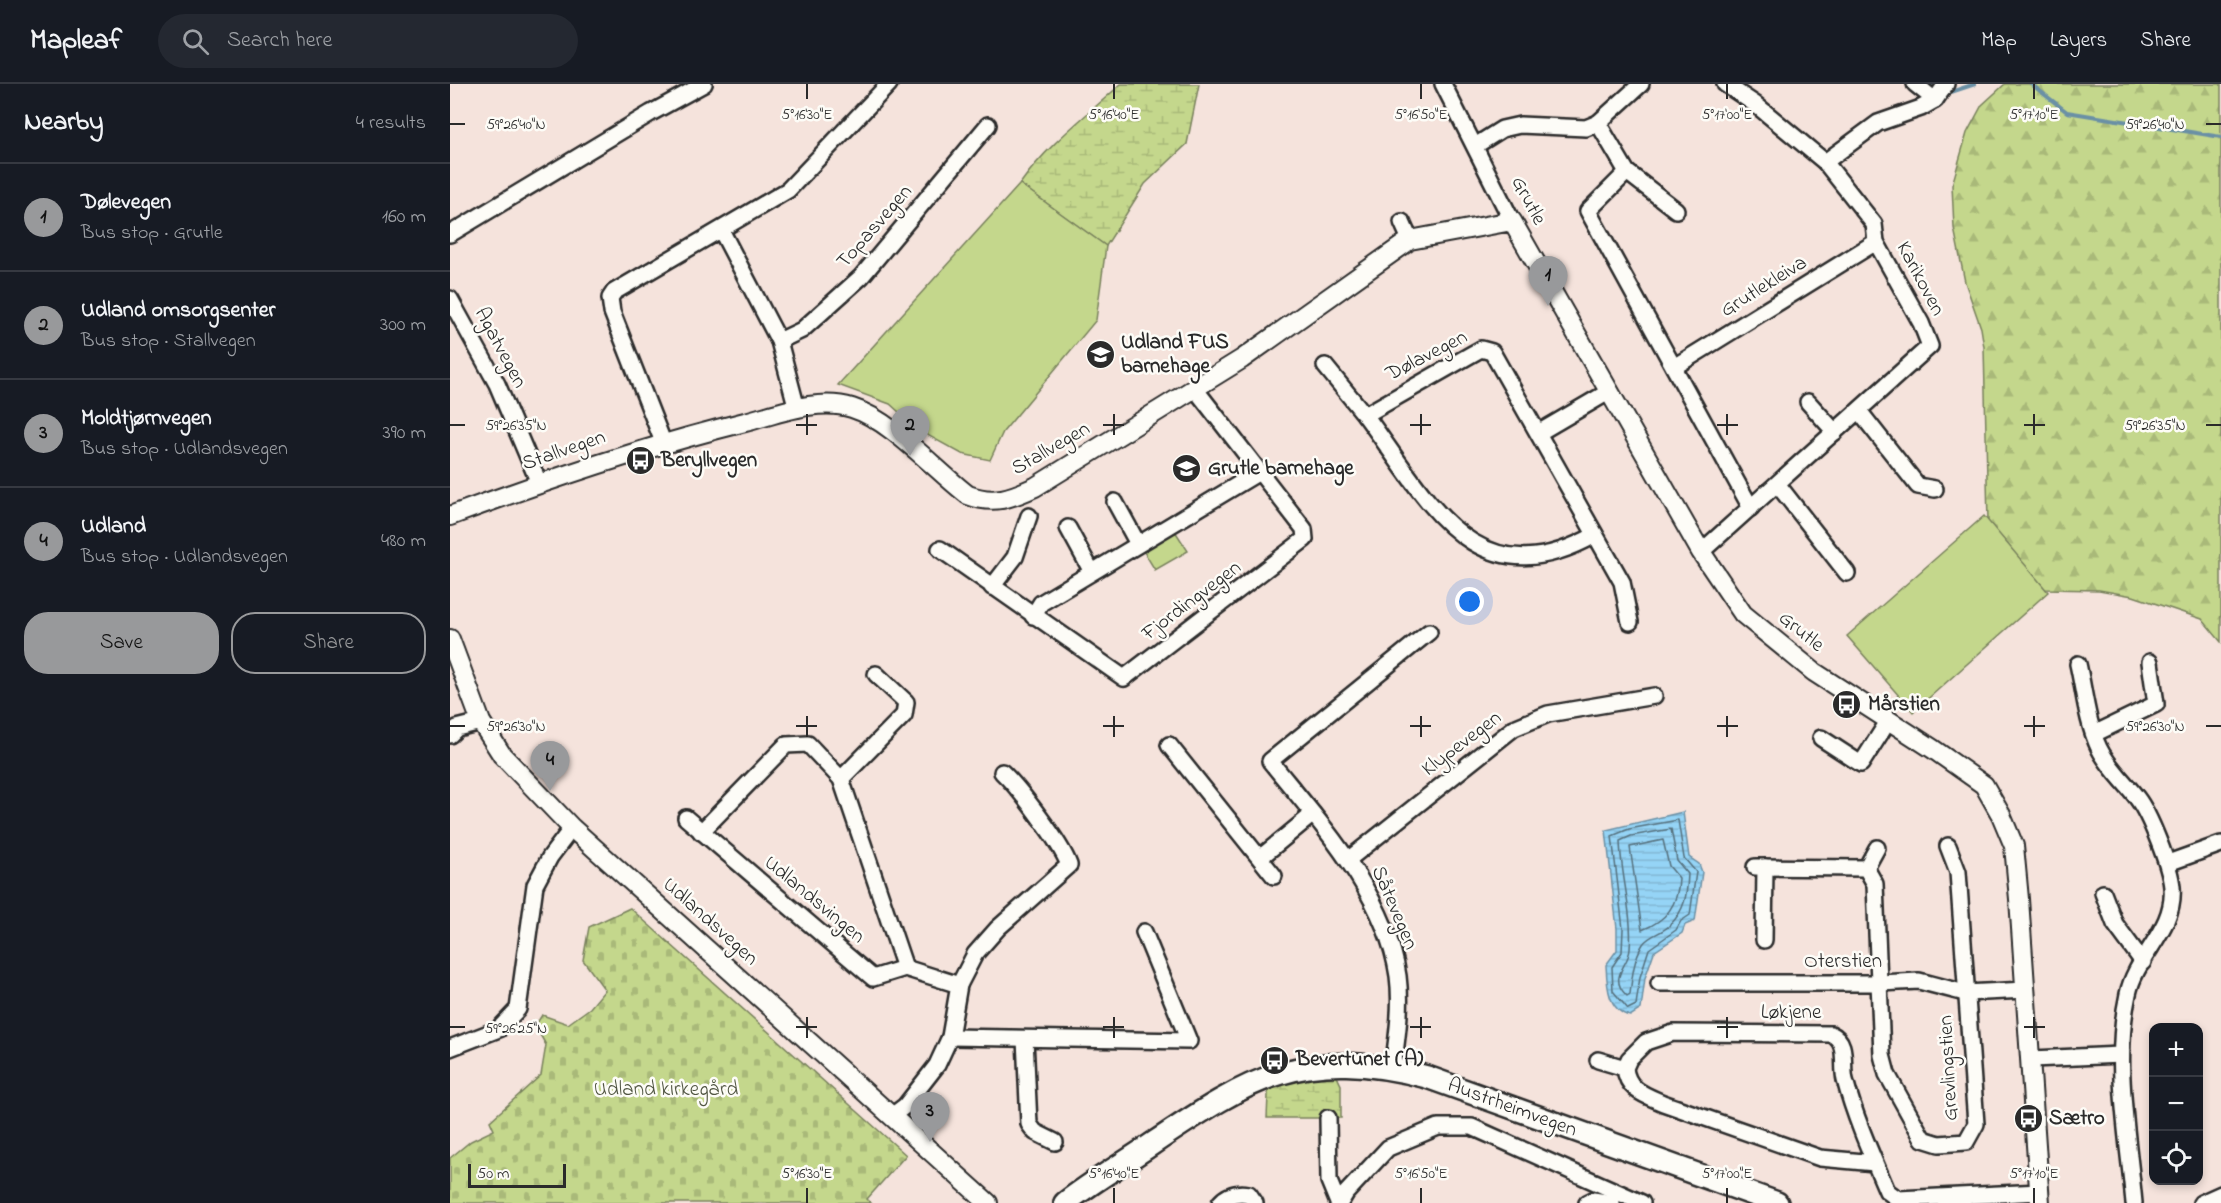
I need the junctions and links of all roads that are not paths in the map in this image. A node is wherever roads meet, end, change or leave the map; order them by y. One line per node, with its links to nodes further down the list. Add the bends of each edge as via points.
1 (704, 84): 18 (street)
2 (889, 84): 17 (street, via 789,190)
3 (1443, 84): 11 (street, Grutle)
4 (1641, 84): 9 (street)
5 (1725, 84): 12 (street)
6 (1915, 84): 8 (street)
7 (1946, 84): 8 (street)
8 (1935, 100): 12 (street, via 1878,123)
9 (1598, 123): 11 (street, via 1587,128 1520,125 1502,129); 13 (street)
10 (988, 124): 22 (street, Topasvegen, via 861,277 802,330)
11 (1475, 146): 15 (street, Grutle)
12 (1825, 162): 20 (street, via 1874,224)
13 (1627, 172): 14 (street); 24 (street, via 1588,211)
14 (1676, 210)
15 (1512, 221): 19 (street, Stallvegen); 26 (street, Grutle)
16 (1402, 222): 19 (street)
17 (721, 230): 22 (street); 33 (street, via 620,287 610,298)
18 (450, 234)
19 (1410, 240): 25 (street, Stallvegen)
20 (1876, 242): 24 (street, Grutlekleiva); 29 (street, Karikoven, via 1921,322 1930,346)
21 (450, 300): 35 (street, Agatvegen, via 501,393)
22 (779, 341): 28 (street)
23 (1325, 366): 30 (street)
24 (1674, 367): 39 (street)
25 (1196, 390): 28 (street, Stallvegen, via 1035,487 1010,499 995,501 968,495 892,430 862,412 832,405); 34 (street, Fjordingvegen)
26 (1610, 391): 31 (street); 46 (street, Grutle)
27 (1808, 402): 32 (street)
28 (797, 409): 33 (street, Stallvegen)
29 (1858, 411): 32 (street, Karikoven); 37 (street, via 1918,486)
30 (1365, 415): 31 (street, Dølavegen, via 1472,354 1487,350 1496,356); 43 (street, via 1440,516 1470,543 1487,552 1522,557 1552,553)
31 (1540, 432): 43 (street, Dølavegen)
32 (1835, 432): 36 (street, Karikoven)
33 (663, 442): 35 (street, Stallvegen)
34 (1259, 472): 44 (street); 50 (street, Fjordingvegen, via 1304,529 1305,539 1124,678)
35 (539, 483): 40 (street, Stallvegen)
36 (1778, 485): 39 (street, Karikoven); 48 (street)
37 (1935, 489)
38 (1115, 502): 44 (street)
39 (1751, 508): 46 (street, Karikoven)
40 (450, 516)
41 (1029, 516): 49 (street, via 1015,557)
42 (1068, 528): 47 (street)
43 (1595, 535): 51 (street, Dølavegen, via 1622,582)
44 (1138, 544): 47 (street)
45 (940, 549): 49 (street, Fjordingvegen)
46 (1701, 552): 58 (street, Grutle, via 1743,614 1814,672)
47 (1092, 572): 50 (street, via 1041,603)
48 (1847, 573)
49 (992, 587): 50 (street, Fjordingvegen)
50 (1033, 616)
51 (1630, 622)
52 (1428, 632): 66 (street, Såtevegen, via 1270,761)
53 (450, 639): 59 (street, Udlandsvegen)
54 (2150, 662): 60 (street, via 2156,704)
55 (2078, 664): 60 (street)
56 (876, 674): 65 (street, via 906,702 904,714)
57 (1654, 696): 74 (street, Klypevegen, via 1548,714 1514,728)
58 (1889, 720): 62 (street, via 1861,764); 86 (street, Grutle, via 1984,785 2001,815 2014,846)
59 (481, 722): 61 (street, via 458,728); 68 (street, Udlandsvegen, via 502,755)
60 (2094, 734): 75 (street, via 2112,768 2140,801)
61 (450, 735)
62 (1821, 738)
63 (1169, 745): 73 (street)
64 (1002, 772): 85 (street, via 1063,849 1068,865 975,954)
65 (841, 779): 69 (street, Udlandsvingen, via 808,744 786,745); 82 (street, Udlandsvingen)
66 (1313, 814): 73 (street); 74 (street, Såtevegen)
67 (686, 818): 69 (street, Udlandsvingen)
68 (572, 828): 90 (street, via 550,856 535,885 518,1009 499,1029); 96 (street, Udlandsvegen)
69 (701, 832): 82 (street, Udlandsvingen, via 873,978)
70 (2221, 844): 75 (street)
71 (1948, 846): 87 (street, Grevlingstien, via 1958,872)
72 (1876, 848): 76 (street)
73 (1261, 856): 77 (street)
74 (1349, 859): 94 (street, Såtevegen, via 1389,941 1398,976)
75 (2168, 863): 81 (street, via 2173,904)
76 (1866, 868): 80 (street, via 1760,867); 84 (street, Grevlingstien, via 1875,884)
77 (1274, 876)
78 (2103, 893): 81 (street, via 2115,924)
79 (1144, 932): 89 (street, via 1190,1041)
80 (1764, 940)
81 (2143, 962): 91 (street, via 2128,991)
82 (905, 968): 85 (street)
83 (1659, 983): 84 (street, Oterstien)
84 (1880, 983): 87 (street, Oterstien, via 1919,981); 87 (street, Grevlingstien, via 1881,1039 1887,1074 1923,1139 1939,1144 1966,1142 1976,1124)
85 (960, 985): 88 (street)
86 (2026, 990): 87 (street, Oterstien); 92 (street, Grutle)
87 (1965, 993)
88 (950, 1037): 89 (street); 96 (street, via 937,1065 905,1106)
89 (1025, 1039): 98 (street, via 1029,1124 1035,1132)
90 (450, 1048)
91 (2121, 1055): 92 (street); 114 (street)
92 (2032, 1059): 103 (street, Grutle)
93 (1598, 1060): 95 (street)
94 (1393, 1068): 99 (main road, Austrheimvegen, via 1345,1064 1270,1075 1221,1099); 102 (main road, Austrheimvegen, via 1427,1077)
95 (1625, 1068): 100 (street, via 1637,1092 1663,1102 1820,1158); 100 (street, Løkjene, via 1646,1042 1673,1033 1832,1034 1842,1044 1845,1079)
96 (892, 1115): 104 (street, Udlandsvegen)
97 (1328, 1118): 109 (street, via 1329,1181)
98 (1055, 1142)
99 (1150, 1146): 105 (main road, Austrheimvegen); 106 (main road, Austrheimvegen)
100 (1875, 1163): 103 (street, Løkjene, via 1887,1191 1898,1199)
101 (2221, 1194): 115 (street)
102 (1747, 1198): 113 (main road, Austrheimvegen)
103 (2040, 1198)
104 (988, 1203)
105 (1065, 1203)
106 (1085, 1203)
107 (1220, 1203): 108 (street, via 1239,1192 1249,1194)
108 (1255, 1203)
109 (1339, 1203): 112 (street, via 1388,1148 1438,1127 1472,1127)
110 (1587, 1203): 111 (street)
111 (1612, 1203)
112 (1642, 1203)
113 (1777, 1203)
114 (2134, 1203)
115 (2201, 1203)

